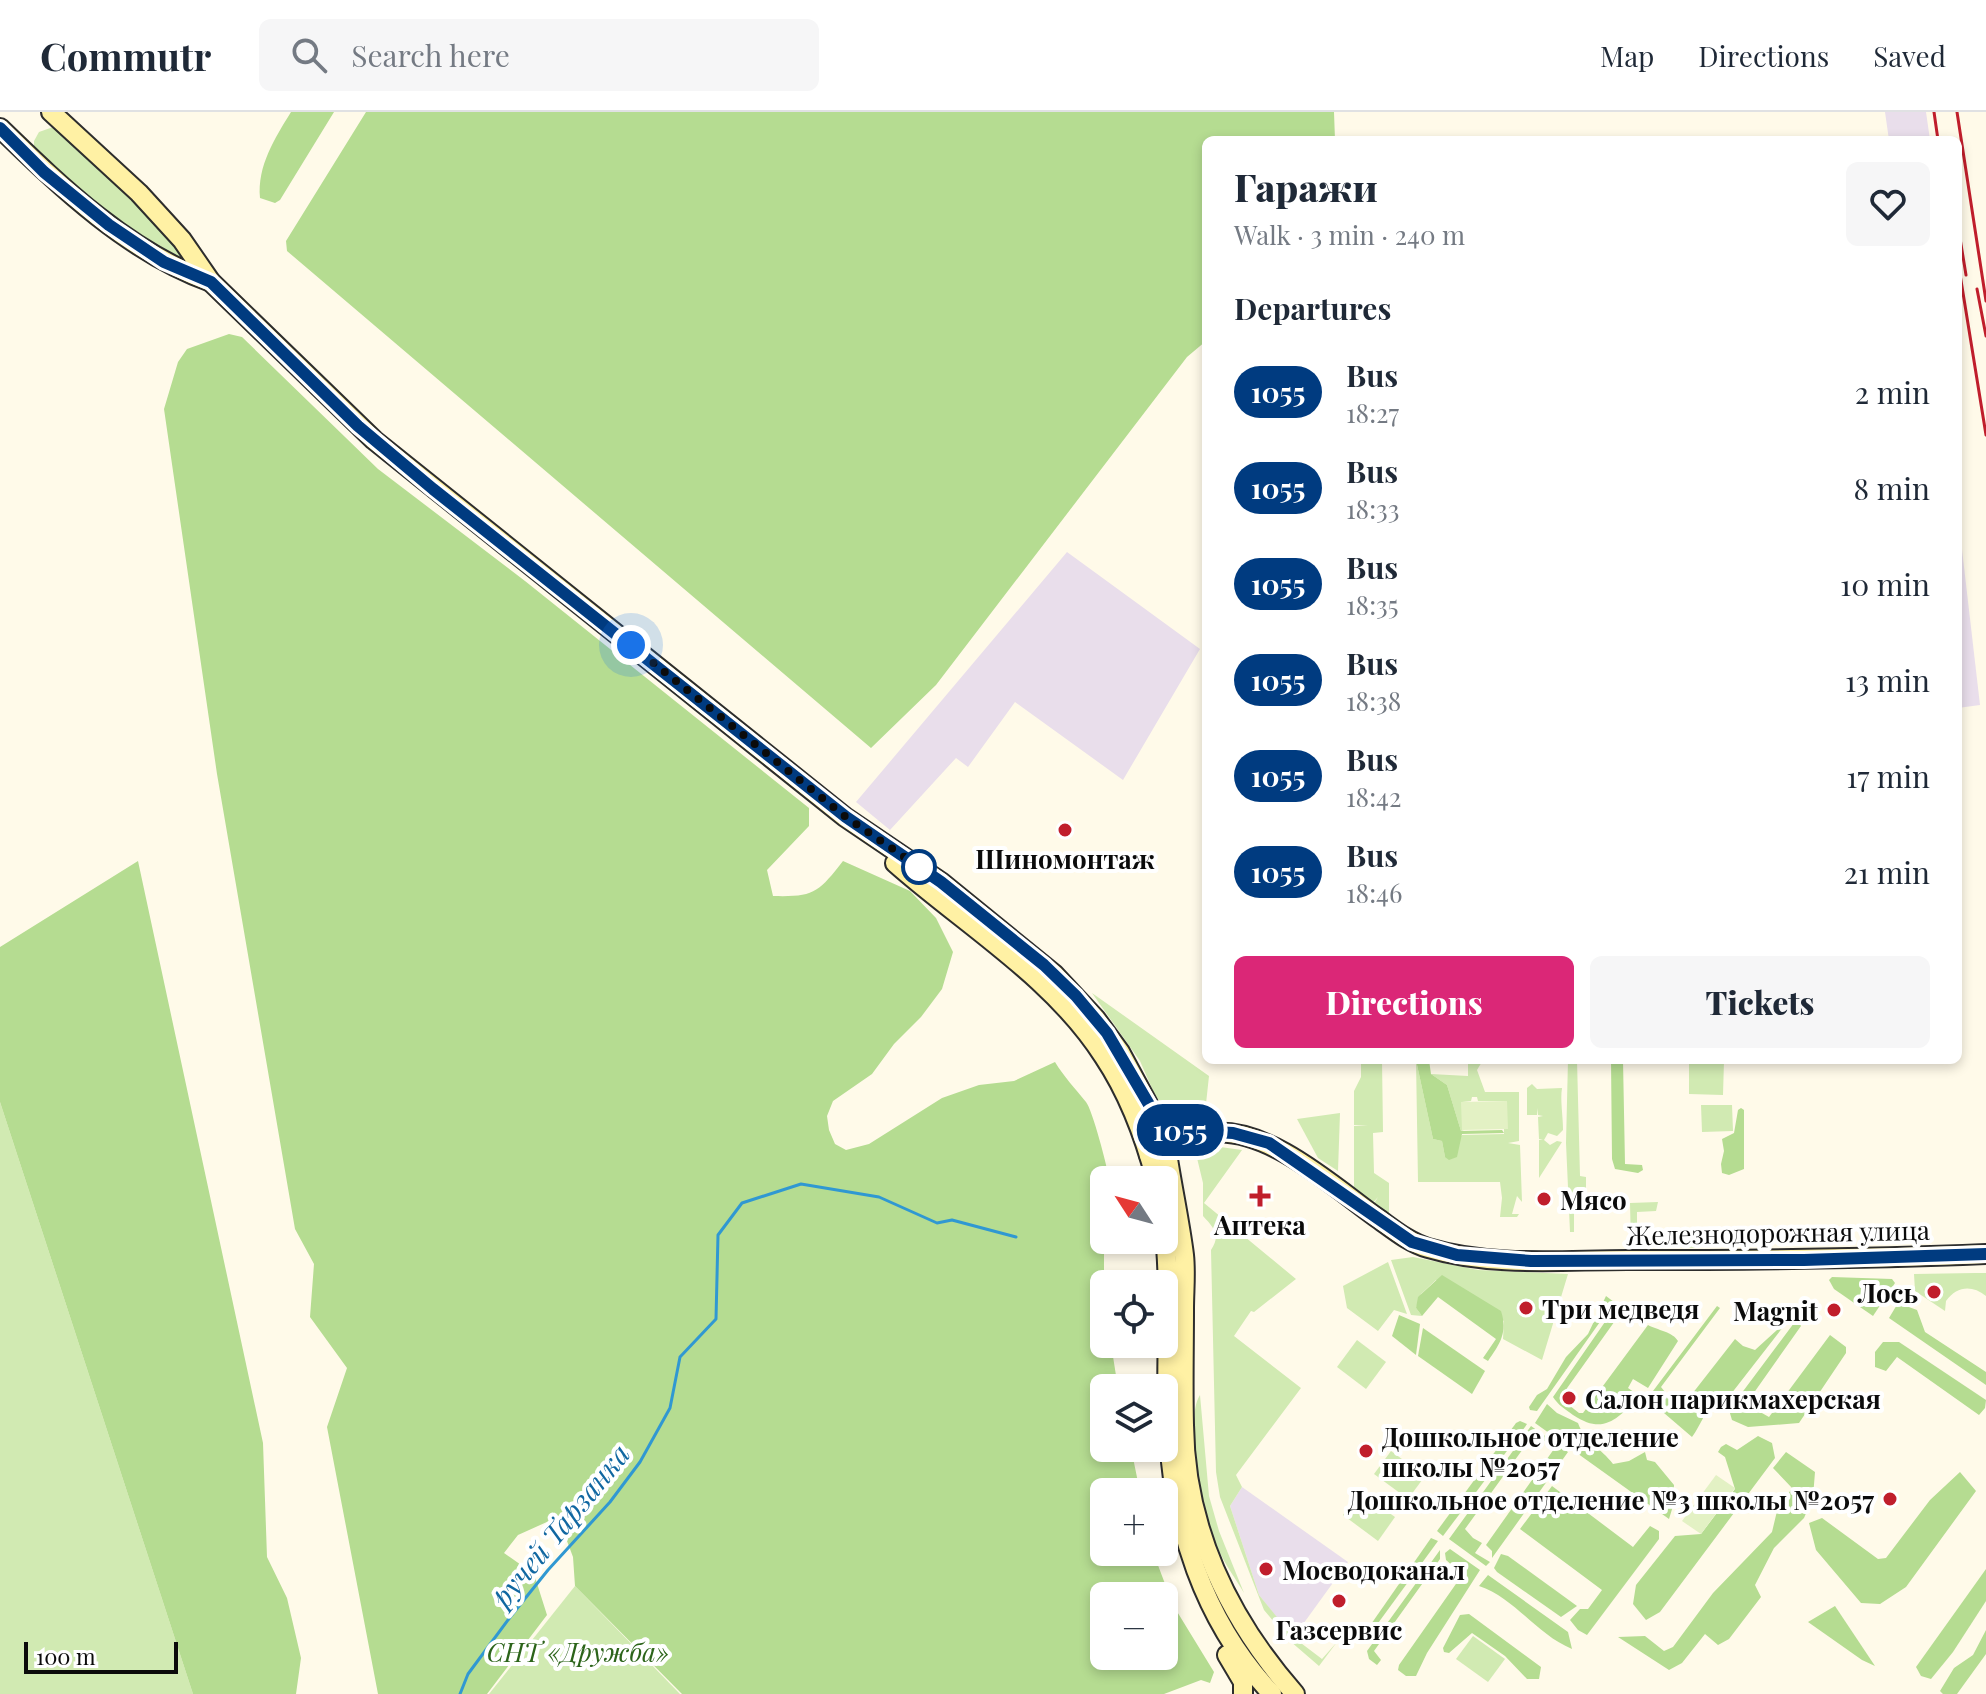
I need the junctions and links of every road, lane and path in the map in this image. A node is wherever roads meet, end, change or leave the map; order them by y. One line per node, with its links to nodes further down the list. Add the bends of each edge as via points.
1 (51, 112): 3 (main road, via 139,193)
2 (0, 128): 3 (main road, via 109,225 164,262)
3 (211, 282): 4 (main road, via 374,440)
4 (846, 817): 5 (main road, via 941,882 1063,983 1107,1033); 7 (main road, via 1043,986 1094,1043)
5 (1148, 1104): 6 (main road, Железнодорожная улица, via 1165,1127); 7 (main road)
6 (1210, 1134): 7 (main road); 10 (main road, Железнодорожная улица, via 1233,1133 1269,1143 1415,1243 1457,1255 1567,1261); 11 (main road, via 1190,1144 1178,1160)
7 (1158, 1151): 8 (main road); 11 (main road)
8 (1157, 1166)
9 (1166, 1254): 12 (main road, via 1168,1428)
10 (1986, 1254)
11 (1184, 1256): 13 (main road, via 1184,1427 1190,1491 1212,1567)
12 (1195, 1575): 14 (main road, via 1227,1635); 15 (main road, via 1211,1626 1243,1682)
13 (1259, 1651): 14 (main road, via 1267,1669); 17 (main road)
14 (1266, 1689): 15 (main road); 16 (main road, via 1279,1687)
15 (1243, 1694)
16 (1287, 1694)
17 (1295, 1694)

